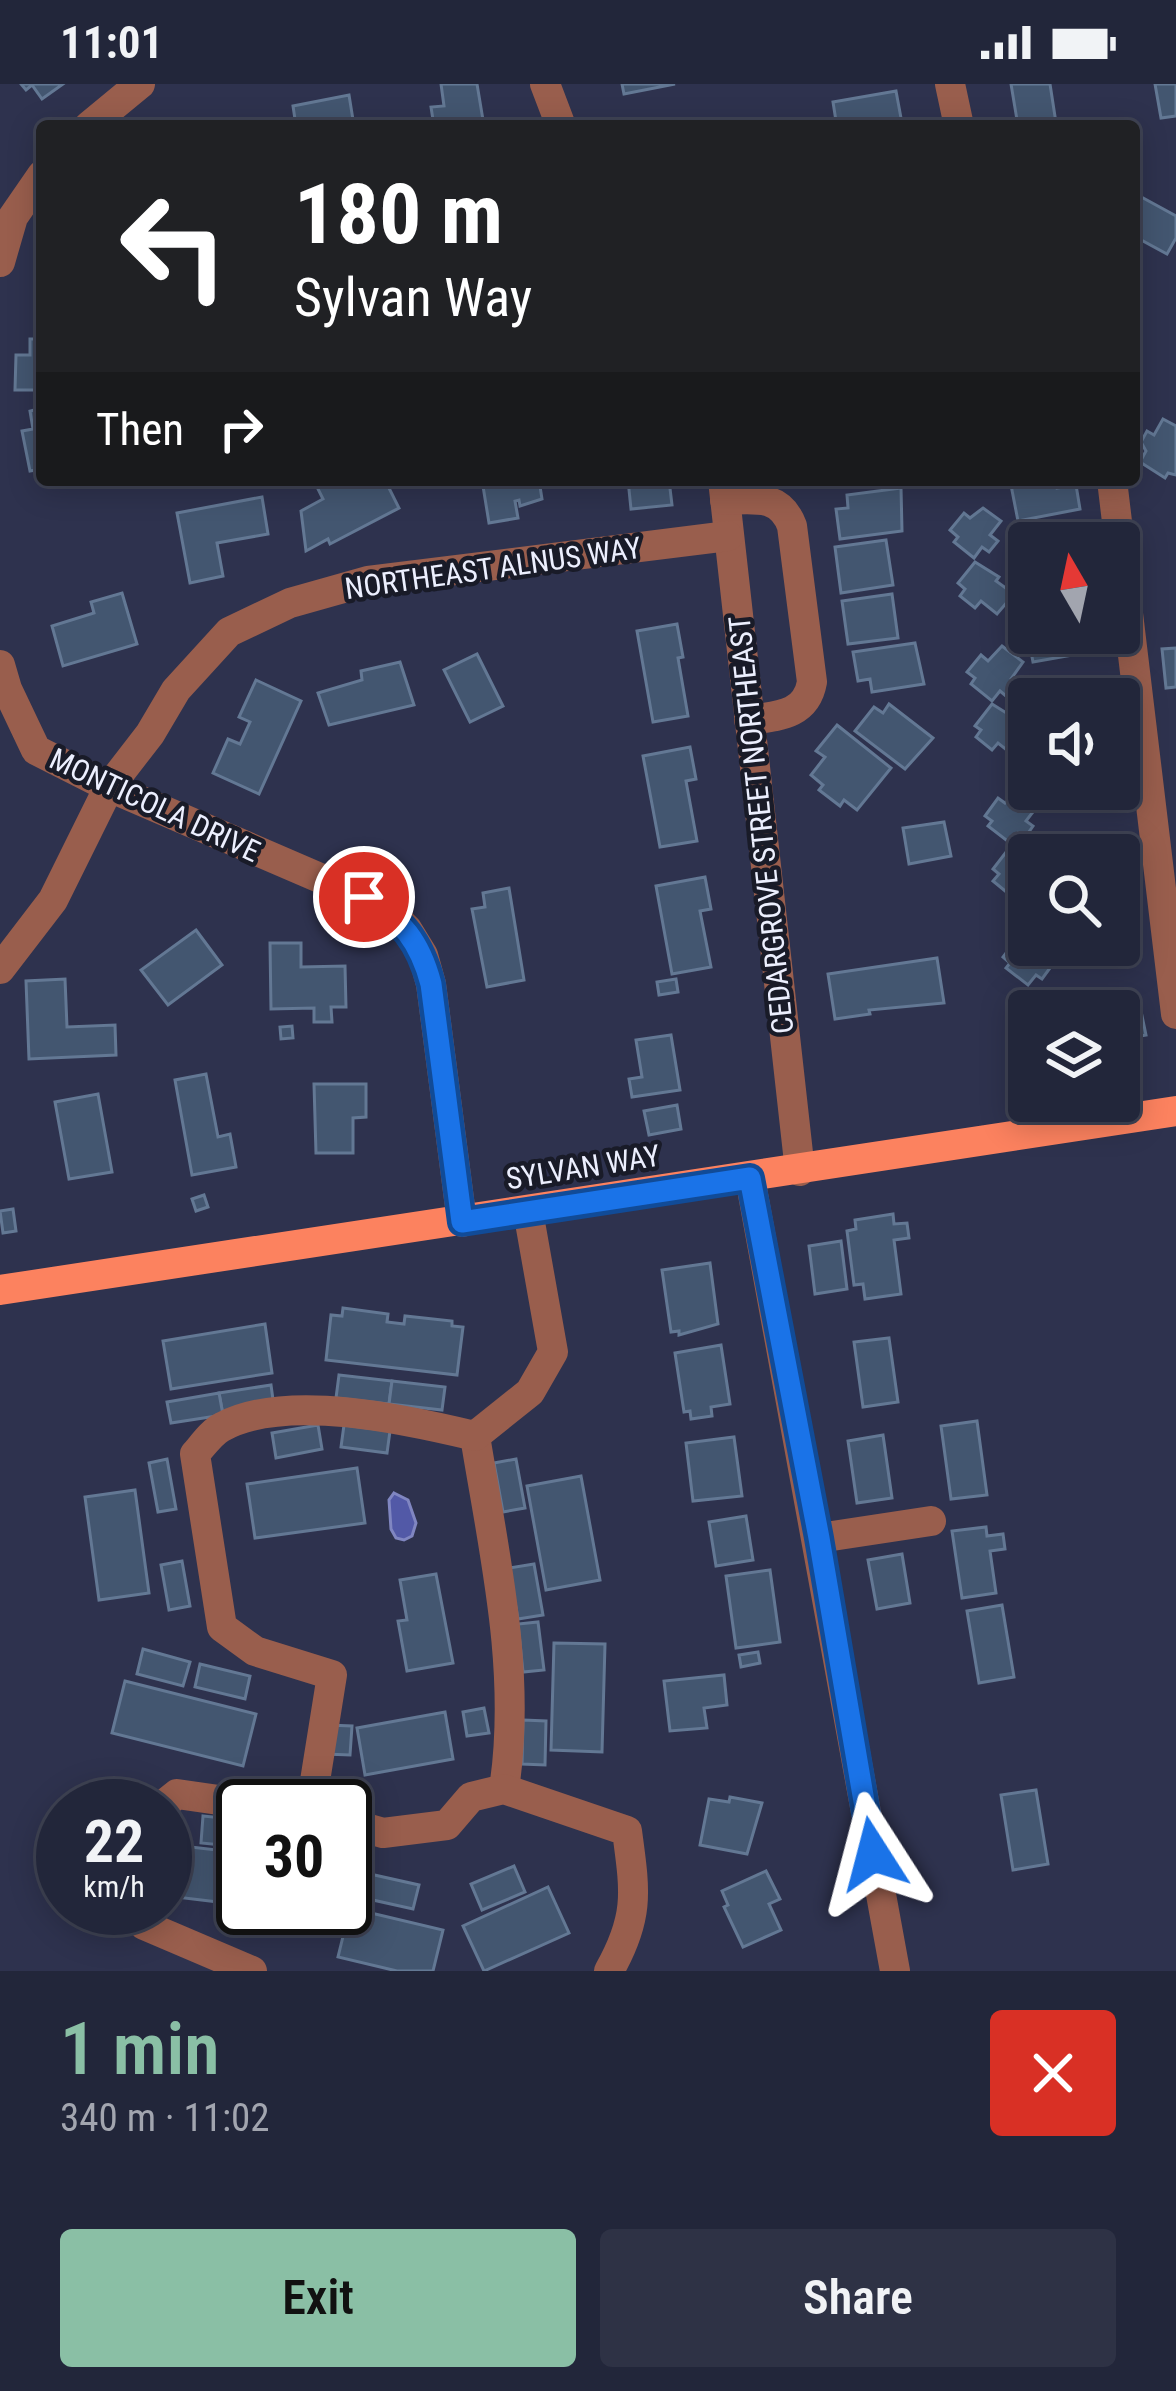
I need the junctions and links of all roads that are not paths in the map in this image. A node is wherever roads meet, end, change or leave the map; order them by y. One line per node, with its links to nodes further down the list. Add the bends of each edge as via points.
1 (140, 84): 4 (street)
2 (545, 84): 5 (street)
3 (950, 84): 6 (street)
4 (96, 120)
5 (559, 120)
6 (958, 120)
7 (36, 184): 8 (street, via 13,217)
8 (0, 262)
9 (1113, 486): 16 (street)
10 (724, 490): 11 (street, CEDARGROVE STREET NORTHEAST); 13 (street, via 768,499 787,513 812,682 800,707)
11 (728, 536): 13 (street, CEDARGROVE STREET NORTHEAST); 14 (street, NORTHEAST ALNUS WAY, via 368,581 290,603 230,632 176,690)
12 (0, 665): 14 (street, MONTICOLA DRIVE, via 37,750)
13 (749, 720): 18 (street, CEDARGROVE STREET NORTHEAST)
14 (109, 788): 15 (street, NORTHEAST ALNUS WAY, via 53,900); 21 (street, MONTICOLA DRIVE, via 364,897 407,929 431,984)
15 (0, 969)
16 (1176, 1014)
17 (1176, 1112): 18 (main road, SYLVAN WAY)
18 (800, 1171): 19 (main road, SYLVAN WAY)
19 (750, 1178): 20 (main road, SYLVAN WAY); 25 (street)
20 (528, 1211): 21 (main road, SYLVAN WAY); 23 (street, via 553,1352 530,1392)
21 (462, 1222): 22 (main road, SYLVAN WAY)
22 (0, 1290)
23 (475, 1436): 26 (street, via 388,1414 268,1412 220,1428 195,1454 222,1627 255,1652 332,1676); 27 (street, via 506,1630)
24 (932, 1522): 25 (street)
25 (819, 1538): 32 (street)
26 (315, 1779)
27 (504, 1789): 28 (street, via 471,1796 447,1826); 31 (street, via 627,1831 635,1897 628,1938)
28 (372, 1830)
29 (169, 1935): 30 (street)
30 (252, 1971)
31 (609, 1971)
32 (895, 1971)

